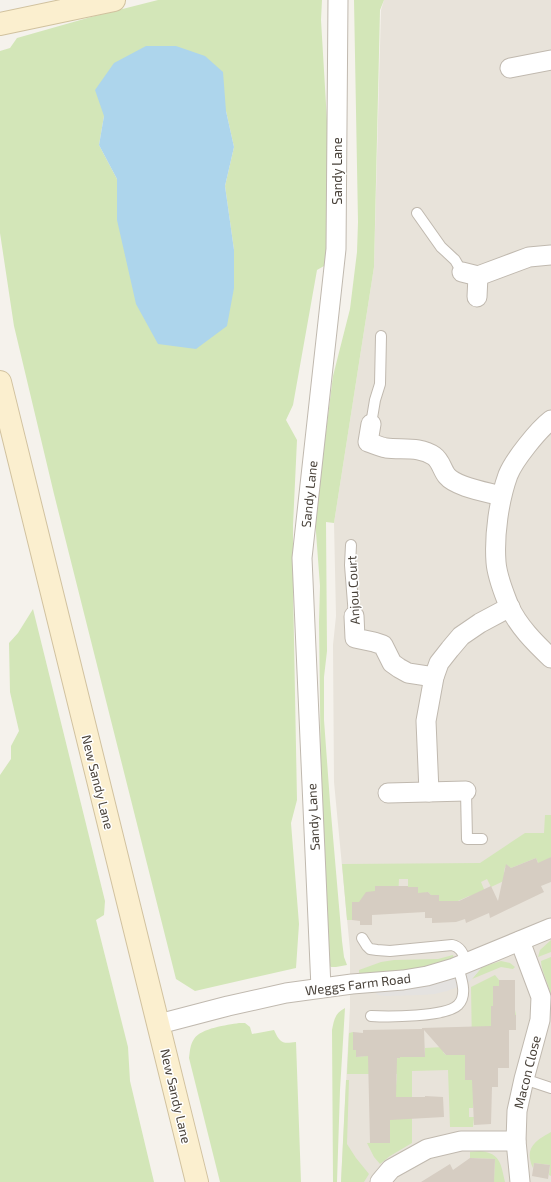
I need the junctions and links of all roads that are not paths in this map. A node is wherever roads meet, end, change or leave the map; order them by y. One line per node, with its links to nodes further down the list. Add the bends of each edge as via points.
1 (114, 0): 3 (street)
2 (338, 0): 29 (street, Sandy Lane, via 336,249 302,558)
3 (70, 4): 4 (street)
4 (8, 23)
5 (551, 60): 6 (street)
6 (510, 68)
7 (417, 213): 9 (lane, via 441,247)
8 (551, 255): 9 (street, via 529,257)
9 (470, 274): 10 (street)
10 (477, 297)
11 (382, 336): 14 (lane, via 380,384)
12 (0, 382): 32 (street, New Sandy Lane)
13 (551, 420): 15 (street, via 543,426 509,473)
14 (371, 424): 15 (street, via 368,442 385,448 412,448 434,456 454,482)
15 (501, 496): 17 (street, via 496,563)
16 (351, 545): 18 (lane, Anjou Court)
17 (510, 607): 19 (street, via 534,643); 20 (street, via 461,636 439,663)
18 (354, 616): 20 (street, Anjou Court, via 355,638 383,645 392,663 408,673)
19 (551, 658)
20 (434, 677): 22 (street, via 426,721)
21 (466, 791): 22 (street); 24 (lane, via 467,839)
22 (429, 792): 23 (street)
23 (388, 793)
24 (482, 839)
25 (551, 928): 27 (street, Weggs Farm Road)
26 (362, 938): 28 (lane, via 366,946 377,950 457,946 461,950)
27 (520, 941): 28 (street, Weggs Farm Road); 30 (street, Macon Close)
28 (462, 965): 29 (street, Weggs Farm Road, via 427,976); 31 (lane, via 463,996 458,1005 433,1014)
29 (322, 988): 32 (street, Weggs Farm Road, via 260,998)
30 (546, 1005): 33 (street, Macon Close)
31 (371, 1016)
32 (159, 1024): 36 (street, New Sandy Lane)
33 (524, 1079): 34 (lane); 35 (street, Macon Close, via 517,1111)
34 (551, 1088)
35 (516, 1141): 37 (street, via 461,1141 427,1149 391,1169); 38 (street, Macon Close)
36 (197, 1182)
37 (380, 1182)
38 (520, 1182)

